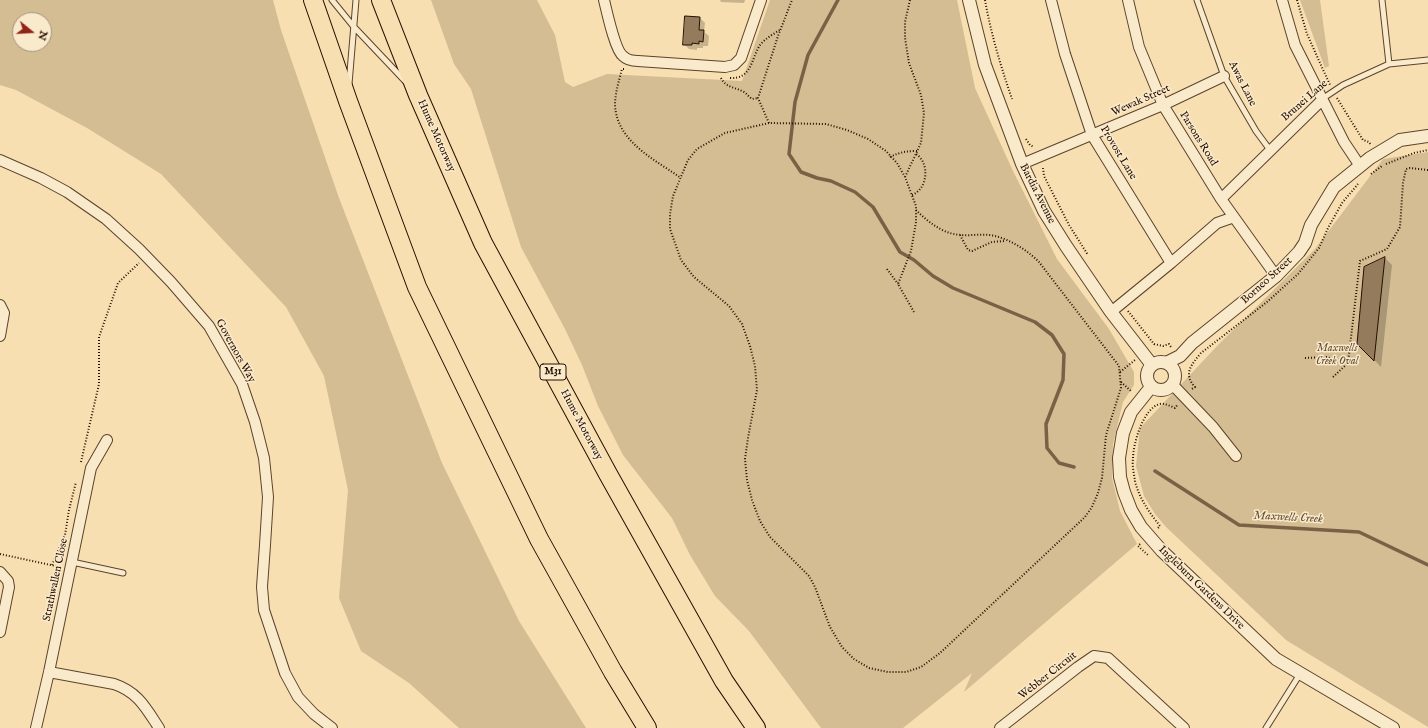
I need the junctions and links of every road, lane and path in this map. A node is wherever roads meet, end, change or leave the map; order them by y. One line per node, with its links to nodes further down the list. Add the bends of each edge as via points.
1 (313, 0): 27 (highway)
2 (332, 0): 17 (lane)
3 (356, 0): 17 (lane)
4 (381, 0): 24 (highway, Hume Motorway / M31)
5 (604, 0): 6 (street, via 617,49 622,56 638,61 725,67 734,65 741,58)
6 (761, 0)
7 (792, 0): 25 (path)
8 (910, 0): 37 (path, via 905,22 905,38 909,63 921,95 924,113 921,143)
9 (969, 0): 40 (street, Bardia Avenue, via 985,65)
10 (985, 0): 28 (path)
11 (1051, 0): 32 (street, Provost Lane, via 1065,54)
12 (1128, 0): 29 (street, Parsons Road, via 1140,47)
13 (1197, 0): 21 (lane, Awas Lane)
14 (1282, 0): 26 (street, via 1295,45)
15 (1297, 0): 23 (path, via 1307,34)
16 (1382, 0): 19 (lane)
17 (354, 27): 24 (lane); 27 (lane)
18 (1428, 60): 19 (lane, Brunei Lane)
19 (1389, 64): 23 (lane, Brunei Lane)
20 (622, 69): 45 (path, via 615,105 622,130 631,142)
21 (1224, 76): 29 (street, Wewak Street); 36 (lane, Awas Lane, via 1256,132)
22 (721, 78): 25 (path, via 731,88 744,92 752,99)
23 (1333, 91): 26 (lane, Brunei Lane); 34 (path, via 1363,140)
24 (418, 95): 89 (highway, Hume Motorway / M31, via 483,243 720,674)
25 (758, 98): 30 (path)
26 (1322, 100): 36 (street, Brunei Lane); 41 (street)
27 (348, 101): 88 (highway, via 417,287 539,539)
28 (1013, 104)
29 (1163, 105): 32 (street, Wewak Street); 47 (street, Parsons Road)
30 (769, 123): 38 (path, via 826,124 868,139 886,151); 45 (path, via 725,133 697,149 688,160)
31 (1025, 135): 35 (path, via 1030,145)
32 (1092, 135): 40 (street, Wewak Street); 54 (street, Provost Lane)
33 (1428, 136): 41 (street, Borneo Street, via 1400,140)
34 (1369, 142)
35 (1034, 146)
36 (1270, 150): 47 (street, Brunei Lane)
37 (917, 152): 38 (path, via 906,151); 44 (path); 46 (path, via 924,161 925,172 922,186)
38 (890, 157): 44 (path)
39 (0, 160): 52 (street, Governors Way, via 67,192 106,219)
40 (1022, 164): 61 (street, Bardia Avenue, via 1048,217)
41 (1360, 166): 56 (street, Borneo Street, via 1334,187 1311,226 1305,243)
42 (1428, 170): 66 (path, via 1406,169 1400,227 1387,249 1360,261)
43 (1044, 171): 53 (path, via 1044,176 1069,225)
44 (905, 177): 46 (path)
45 (681, 178): 51 (path, via 673,196 670,214 674,244 681,260 694,277 729,306 742,324 755,366 757,390 745,459 747,480 760,521 770,537 809,576 830,627 842,647 854,659 869,668 888,672 906,672 921,667 940,653 1080,522 1098,494 1106,435 1121,388 1119,366 1039,262 1029,252)
46 (912, 195): 48 (path)
47 (1221, 199): 49 (street, Parsons Road)
48 (916, 210): 50 (path, via 933,225); 57 (path, via 911,251)
49 (1234, 217): 54 (street, via 1217,223); 56 (street, Parsons Road)
50 (960, 235): 51 (path, via 983,234); 51 (path, via 965,248 972,251 992,242)
51 (1008, 241)
52 (145, 256): 74 (path, via 118,282 99,337 99,384); 87 (street, Governors Way, via 209,326 242,384 255,422 265,466 268,497 262,587 264,610 285,673 298,697)
53 (1089, 257)
54 (1171, 263): 59 (street)
55 (887, 269): 57 (path)
56 (1276, 276): 65 (street, Borneo Street, via 1192,343 1180,356)
57 (898, 284): 60 (path)
58 (0, 304): 62 (street, via 4,313)
59 (1122, 304): 61 (street); 63 (path, via 1154,344)
60 (914, 312)
61 (1111, 312): 67 (street, Bardia Avenue)
62 (0, 336)
63 (1169, 344)
64 (1305, 358): 66 (path, via 1328,357 1337,363)
65 (1166, 363): 67 (street); 69 (street, via 1174,371)
66 (1348, 363): 68 (path)
67 (1152, 365): 70 (street, via 1147,378)
68 (1333, 377)
69 (1172, 384): 70 (street, via 1165,390); 73 (street, via 1213,427)
70 (1151, 386): 84 (street, Ingleburn Gardens Drive, via 1131,412 1123,433 1120,477 1130,510 1141,527 1168,556 1276,659)
71 (1174, 408): 76 (path, via 1168,404 1160,404 1151,410 1141,424 1132,460 1142,501)
72 (107, 440): 79 (street, Strathwallen Close, via 91,468)
73 (1236, 456)
74 (80, 465)
75 (76, 480): 78 (path, via 65,535)
76 (1160, 526)
77 (0, 554): 78 (path)
78 (52, 565): 79 (path)
79 (71, 565): 81 (lane); 83 (street, Strathwallen Close)
80 (0, 572): 82 (street, via 8,581 9,587)
81 (123, 573)
82 (0, 632)
83 (49, 672): 85 (street, Strathwallen Close); 86 (street, via 124,687 142,701)
84 (1300, 674): 92 (lane); 93 (street, Ingleburn Gardens Drive)
85 (36, 728)
86 (159, 728)
87 (332, 728)
88 (647, 728)
89 (756, 728)
90 (1000, 728): 91 (street, Webber Circuit, via 1094,656 1108,658)
91 (1184, 728)
92 (1266, 728)
93 (1393, 728)

